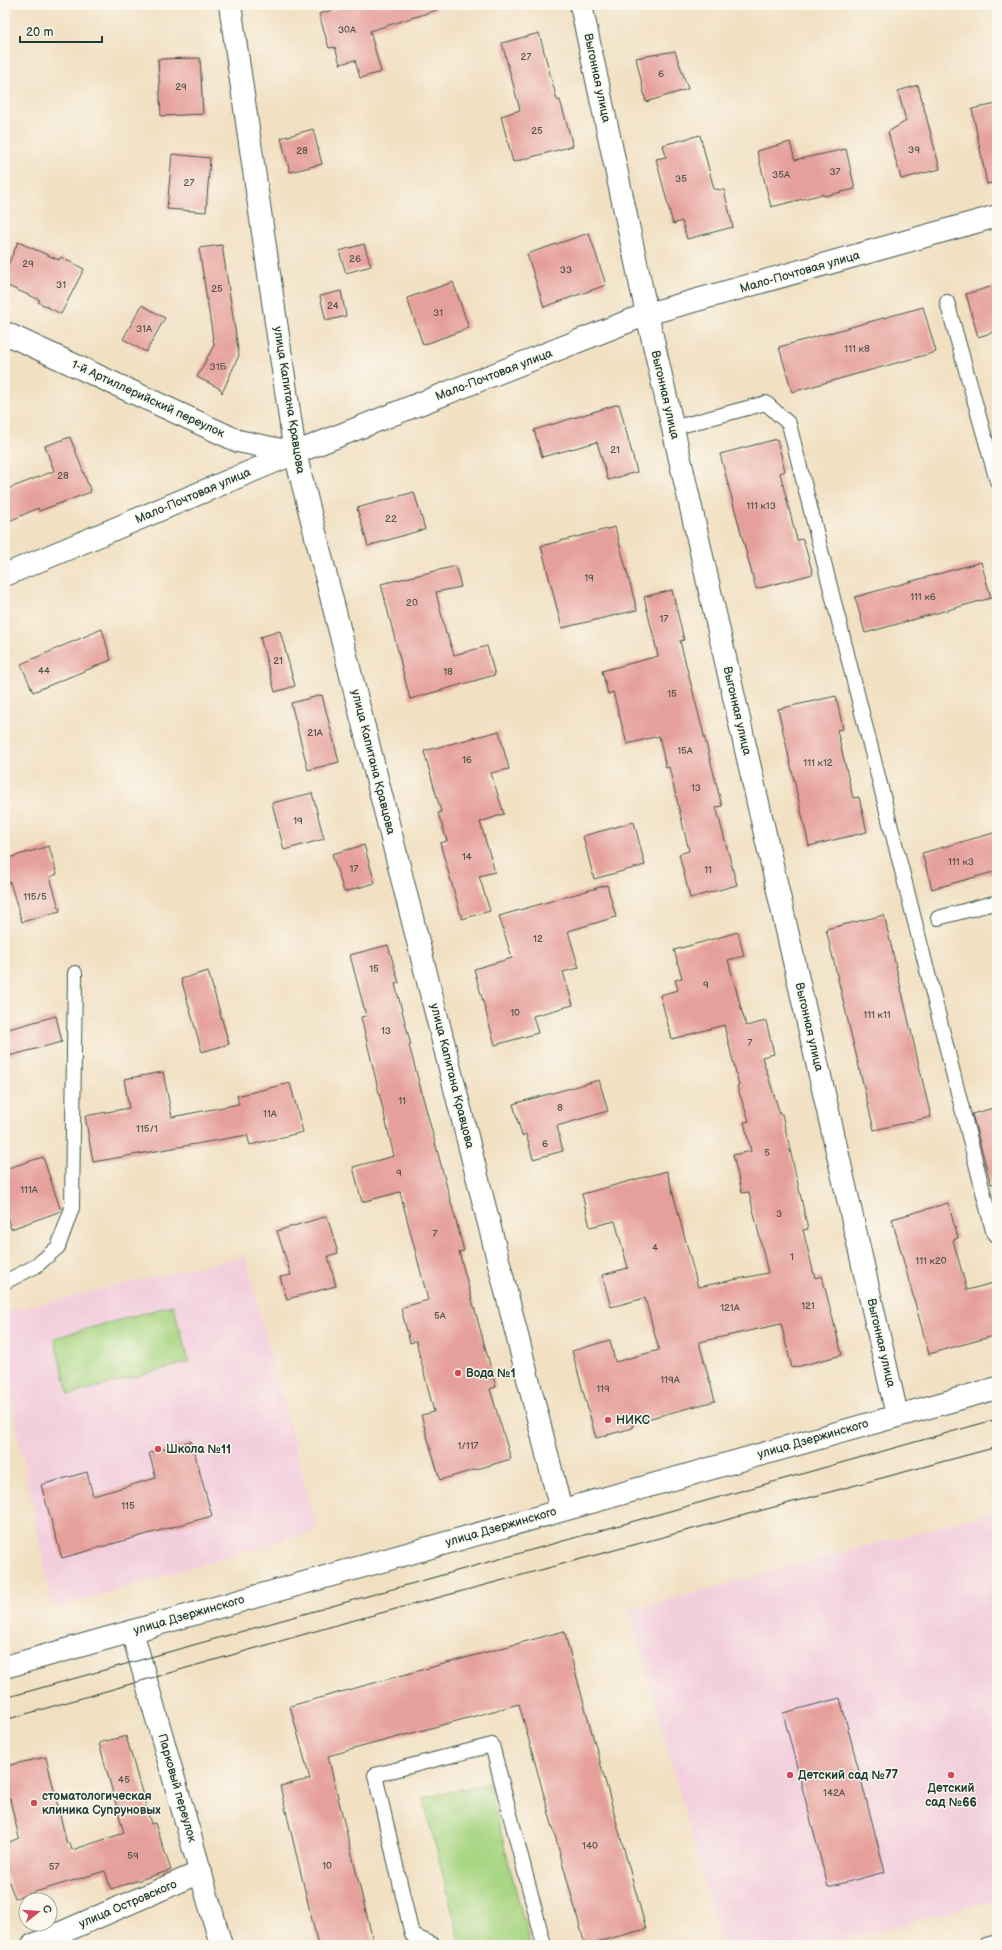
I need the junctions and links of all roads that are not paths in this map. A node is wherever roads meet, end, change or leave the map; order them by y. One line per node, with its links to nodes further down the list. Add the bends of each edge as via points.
1 (230, 5): 8 (street, улица Капитана Кравцова)
2 (581, 5): 5 (street, Выгонная улица)
3 (997, 216): 5 (street, Мало-Почтовая улица)
4 (947, 302): 9 (lane)
5 (647, 314): 7 (street, Выгонная улица); 8 (street, Мало-Почтовая улица)
6 (5, 333): 8 (street, 1-й Артиллерийский переулок, via 238,441)
7 (673, 428): 14 (lane, via 766,403 789,424 993,1232); 17 (street, Выгонная улица)
8 (295, 453): 10 (street, Мало-Почтовая улица); 18 (street, улица Капитана Кравцова)
9 (997, 481)
10 (5, 575)
11 (997, 902): 12 (lane)
12 (938, 918)
13 (75, 973): 15 (lane, via 72,1208 58,1247 36,1266)
14 (997, 1236)
15 (5, 1282)
16 (997, 1388): 17 (street, улица Дзержинского)
17 (897, 1416): 18 (street, улица Дзержинского)
18 (561, 1510): 19 (street, улица Дзержинского)
19 (132, 1631): 20 (street, улица Дзержинского); 21 (street, Парковый переулок)
20 (5, 1667)
21 (201, 1872): 23 (street, улица Островского); 24 (street, Парковый переулок)
22 (997, 1942): 27 (lane)
23 (33, 1945)
24 (221, 1945)
25 (434, 1945): 26 (lane, via 412,1935 375,1775 492,1745)
26 (544, 1945)
27 (986, 1945)

